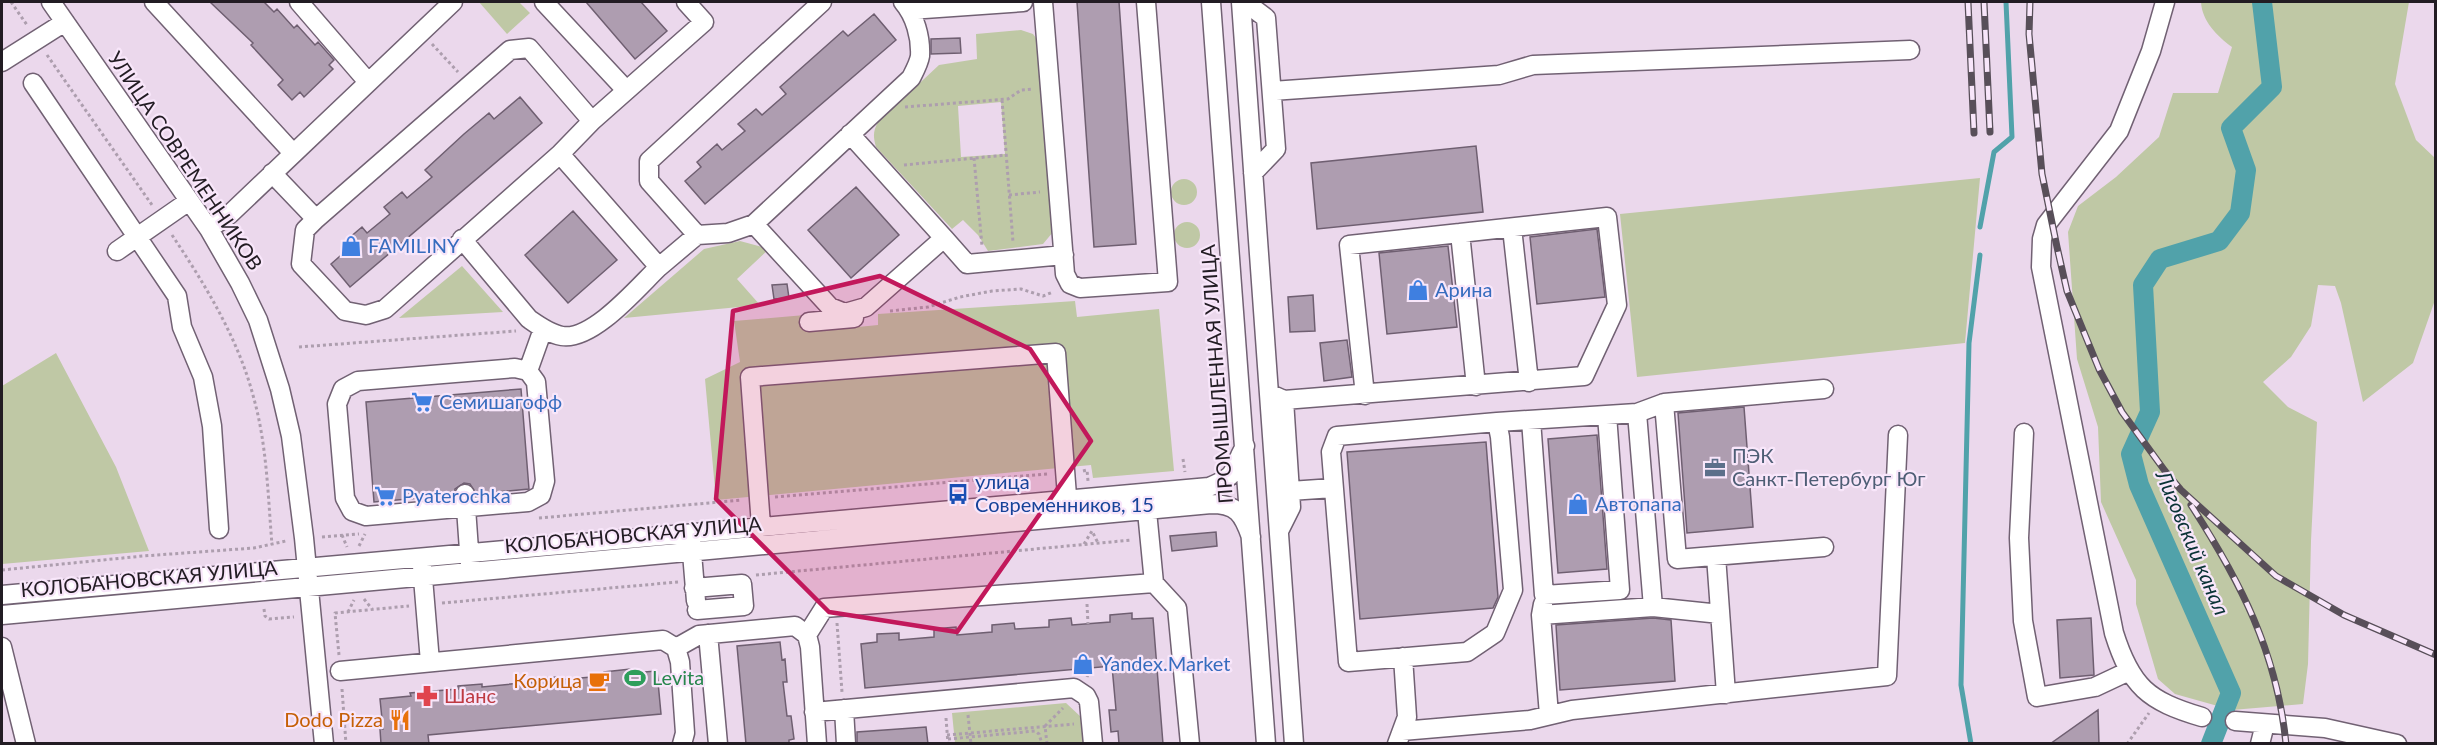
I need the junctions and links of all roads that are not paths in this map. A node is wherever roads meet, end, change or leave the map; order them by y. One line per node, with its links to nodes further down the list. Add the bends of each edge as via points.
1 (51, 2): 15 (street, УЛИЦА СОВРЕМЕННИКОВ)
2 (154, 2): 24 (street)
3 (299, 2): 18 (street)
4 (453, 2): 18 (street)
5 (544, 2): 20 (street)
6 (686, 2): 20 (street, via 704,22)
7 (822, 2): 34 (street, via 649,161 649,181)
8 (1023, 2): 14 (street)
9 (1043, 2): 39 (street)
10 (1146, 2): 39 (street, via 1168,282 1080,288 1070,284 1065,274)
11 (1211, 2): 57 (street, ПРОМЫШЛЕННАЯ УЛИЦА)
12 (1243, 2): 21 (street, via 1266,18); 27 (street)
13 (2165, 2): 92 (street, via 2151,51 2119,131 2052,216 2042,239 2041,267 2058,355 2114,633)
14 (906, 6): 23 (street, via 917,29 920,58 911,78)
15 (65, 22): 17 (street); 28 (street, УЛИЦА СОВРЕМЕННИКОВ)
16 (1910, 50): 21 (street, via 1533,65 1499,75)
17 (2, 62)
18 (368, 82): 24 (street)
19 (33, 83): 35 (street)
20 (626, 90): 22 (street)
21 (1272, 92): 27 (street, via 1276,149)
22 (592, 121): 25 (street); 29 (street, via 529,48 510,50)
23 (850, 134): 30 (street); 36 (street)
24 (293, 153): 26 (street)
25 (560, 154): 37 (street); 40 (street)
26 (272, 173): 29 (street); 32 (street)
27 (1253, 173): 49 (street)
28 (189, 201): 32 (street, УЛИЦА СОВРЕМЕННИКОВ); 35 (street)
29 (316, 219): 37 (street, via 305,230 301,264 345,311 366,315 385,309)
30 (754, 224): 34 (street, via 728,233); 41 (street, via 830,307)
31 (1512, 228): 33 (street); 45 (street); 45 (street, via 1607,217 1617,305 1584,376)
32 (209, 229): 72 (street, УЛИЦА СОВРЕМЕННИКОВ, via 258,321 274,370 291,436)
33 (1460, 233): 46 (street); 48 (street, via 1349,245)
34 (697, 235): 40 (street)
35 (137, 237): 38 (street); 63 (street, via 177,296 182,327 203,377 212,426)
36 (944, 238): 39 (street, via 967,264); 41 (street, via 868,312)
37 (462, 239): 43 (street, via 529,319)
38 (117, 250)
39 (1064, 255)
40 (659, 267): 43 (street, via 595,327 563,336)
41 (845, 316): 42 (street)
42 (809, 322)
43 (543, 328): 44 (street)
44 (528, 370): 60 (street, via 537,382 545,482 541,495 528,502); 60 (street, via 358,381 343,389 337,404 345,498 352,511 366,516)
45 (1529, 382): 46 (street)
46 (1476, 387): 48 (street)
47 (1824, 389): 50 (street)
48 (1365, 395): 49 (street)
49 (1277, 397): 59 (street); 64 (street)
50 (1664, 403): 51 (street); 70 (street, via 1677,559)
51 (1637, 413): 52 (street); 80 (street)
52 (1607, 415): 53 (street); 79 (street, via 1620,590)
53 (1531, 420): 54 (street); 79 (street)
54 (1497, 422): 58 (street, via 1337,436 1331,452); 89 (street, via 1513,590 1495,633 1467,652)
55 (2024, 433): 92 (street, via 2019,538 2022,609 2037,698 2095,687)
56 (1898, 435): 93 (street, via 1887,676)
57 (1245, 446): 61 (street, КОЛОБАНОВСКАЯ УЛИЦА, via 1238,466 1223,481); 66 (street, ПРОМЫШЛЕННАЯ УЛИЦА)
58 (1333, 488): 59 (street); 89 (street, via 1348,662)
59 (1290, 491): 64 (street, via 1291,507)
60 (465, 501): 69 (street)
61 (1147, 502): 62 (street, КОЛОБАНОВСКАЯ УЛИЦА); 66 (street, КОЛОБАНОВСКАЯ УЛИЦА, via 1226,504 1243,518); 75 (street)
62 (1068, 508): 65 (street, КОЛОБАНОВСКАЯ УЛИЦА); 65 (street, via 1056,353 750,377)
63 (219, 529)
64 (1278, 533): 110 (street)
65 (762, 536): 67 (street, КОЛОБАНОВСКАЯ УЛИЦА)
66 (1251, 537): 109 (street, ПРОМЫШЛЕННАЯ УЛИЦА)
67 (691, 543): 69 (street, КОЛОБАНОВСКАЯ УЛИЦА); 73 (street, КОЛОБАНОВСКАЯ УЛИЦА); 77 (street)
68 (1824, 547): 70 (street)
69 (469, 553): 71 (street, КОЛОБАНОВСКАЯ УЛИЦА); 73 (street)
70 (1716, 556): 82 (street)
71 (421, 558): 72 (street, КОЛОБАНОВСКАЯ УЛИЦА); 74 (street)
72 (306, 568): 76 (street, УЛИЦА СОВРЕМЕННИКОВ); 78 (street, КОЛОБАНОВСКАЯ УЛИЦА)
73 (471, 572): 74 (street, КОЛОБАНОВСКАЯ УЛИЦА)
74 (423, 577): 76 (street, КОЛОБАНОВСКАЯ УЛИЦА); 90 (street)
75 (1154, 583): 85 (street, via 824,608); 108 (street, via 1177,608)
76 (308, 588): 83 (street, КОЛОБАНОВСКАЯ УЛИЦА); 102 (street, УЛИЦА СОВРЕМЕННИКОВ)
77 (694, 588): 81 (street); 81 (street, via 742,584 744,606)
78 (2, 595)
79 (1544, 595): 84 (street)
80 (1653, 607): 82 (street); 84 (street)
81 (697, 610): 86 (street)
82 (1720, 614): 93 (street)
83 (2, 615)
84 (1541, 615): 96 (street)
85 (807, 634): 86 (street, via 795,626); 95 (street)
86 (704, 635): 88 (street); 104 (street)
87 (2, 647): 101 (street)
88 (676, 648): 90 (street, via 663,640); 103 (street, via 685,733)
89 (1403, 657): 100 (street, via 1407,717)
90 (430, 662): 91 (street)
91 (340, 671)
92 (2129, 671): 97 (street, via 2157,701)
93 (1726, 694): 96 (street)
94 (844, 709): 95 (street); 106 (street); 107 (street, via 1074,688 1089,702)
95 (814, 712): 105 (street)
96 (1549, 715): 100 (street)
97 (2202, 717)
98 (2235, 721): 99 (street)
99 (2265, 724): 111 (street); 112 (street, via 2325,728)
100 (1399, 737)
101 (26, 744)
102 (324, 744)
103 (682, 744)
104 (718, 744)
105 (817, 744)
106 (846, 744)
107 (1093, 744)
108 (1190, 744)
109 (1266, 744)
110 (1294, 744)
111 (2260, 744)
112 (2397, 744)

